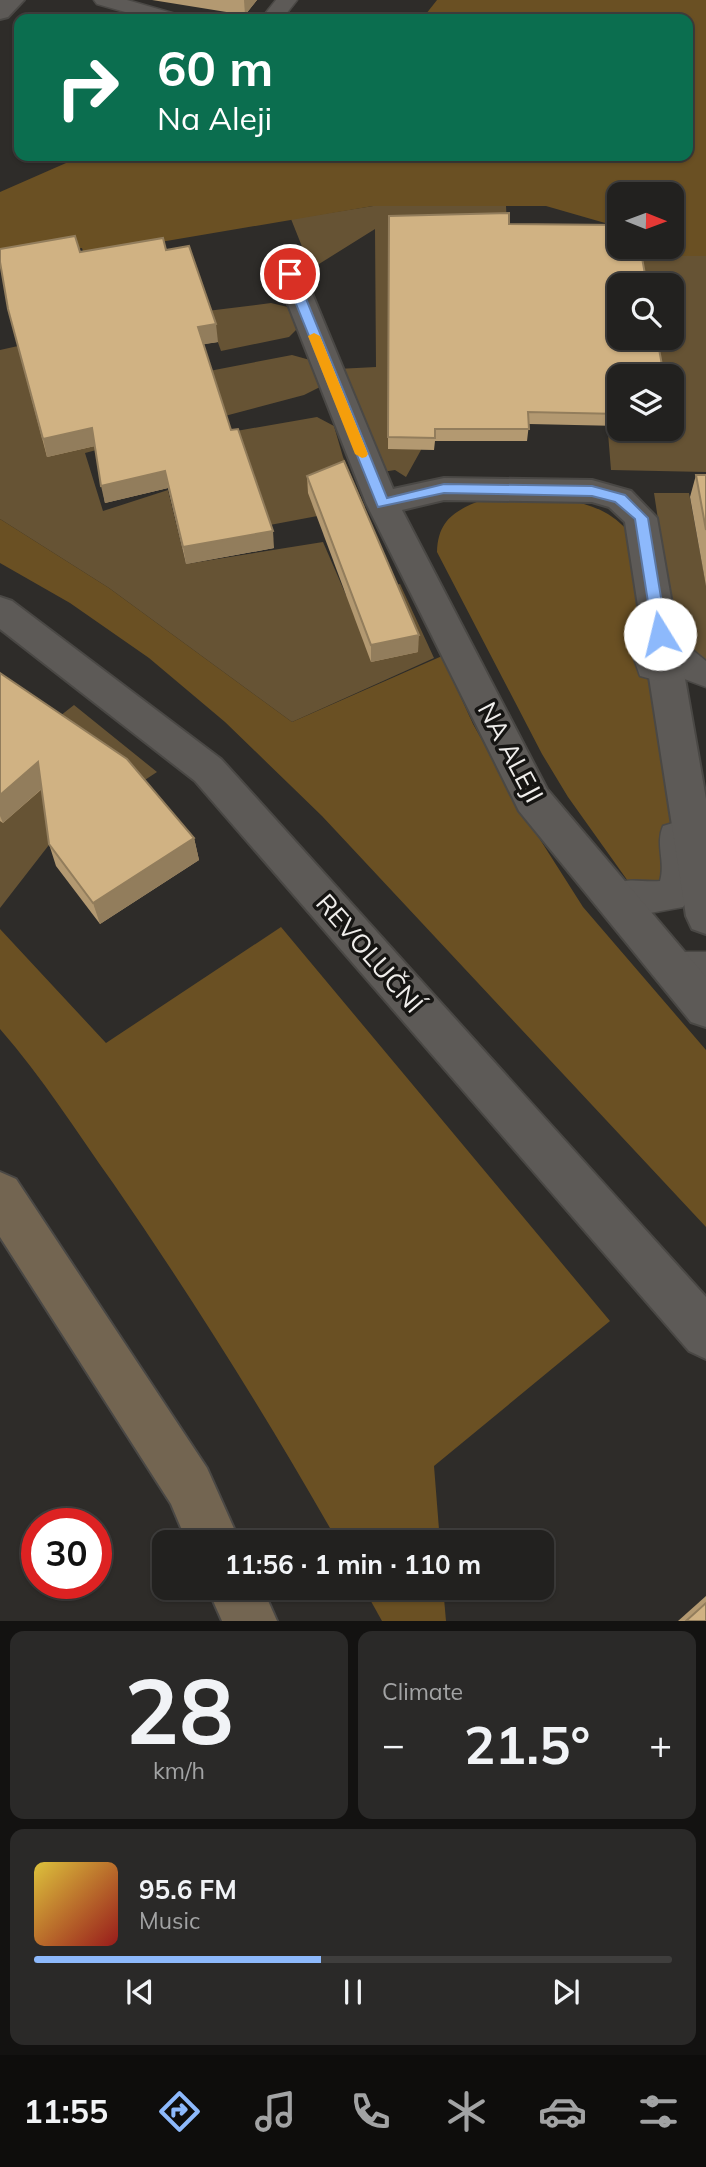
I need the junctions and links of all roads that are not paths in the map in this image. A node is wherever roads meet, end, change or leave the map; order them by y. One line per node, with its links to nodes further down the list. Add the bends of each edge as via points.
1 (13, 0): 4 (street)
2 (104, 0): 5 (lane)
3 (287, 0): 6 (lane)
4 (0, 12)
5 (147, 14)
6 (275, 14)
7 (290, 274): 8 (street, NA ALEJI)
8 (383, 503): 10 (street, via 444,489 592,491 620,499 641,518); 12 (street, NA ALEJI, via 533,800)
9 (0, 610): 17 (street, REVOLUČNÍ, via 208,770)
10 (664, 657): 11 (lane, via 679,657); 12 (lane, via 649,656 682,880 670,896 646,898 634,893); 13 (street)
11 (706, 674)
12 (619, 903): 14 (lane)
13 (706, 916)
14 (690, 969): 15 (street)
15 (706, 1008)
16 (0, 1195): 18 (main road, via 188,1486)
17 (706, 1334)
18 (208, 1530)
19 (240, 1600): 20 (main road)
20 (250, 1621)

